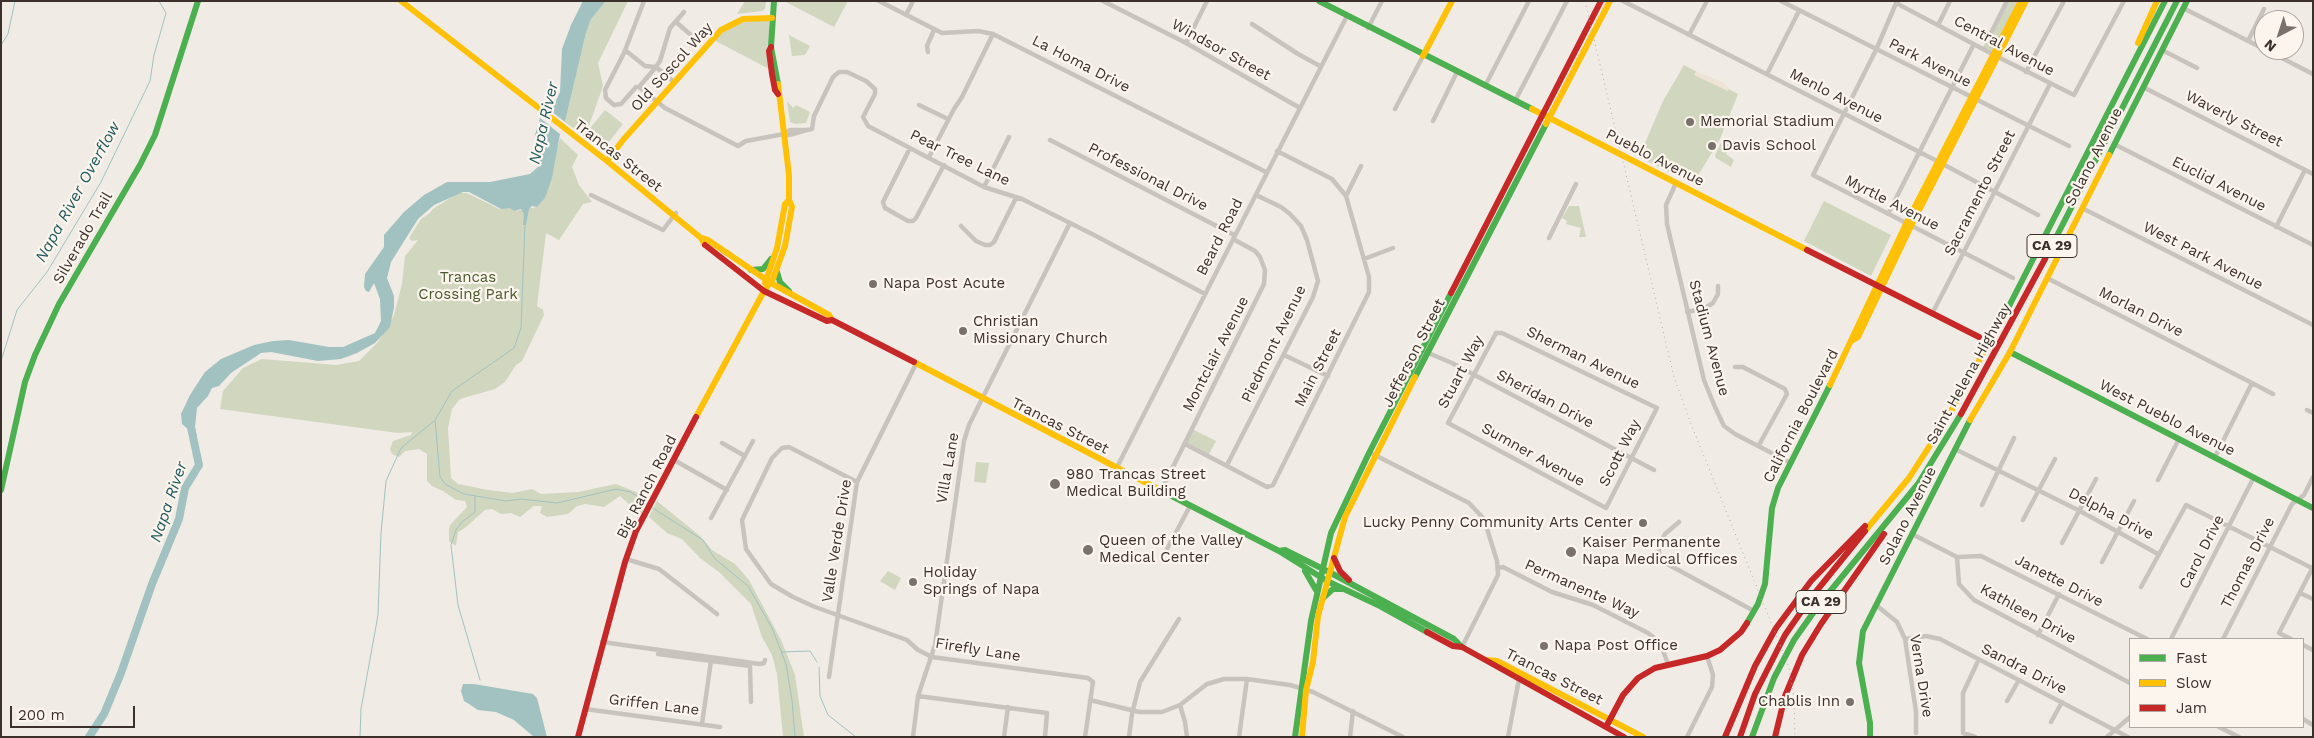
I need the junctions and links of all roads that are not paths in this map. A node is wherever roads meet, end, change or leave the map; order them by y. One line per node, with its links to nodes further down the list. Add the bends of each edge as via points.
1 (198, 1): 180 (main road, Silverado Trail, via 156,135 59,304 35,355 25,382)
2 (401, 1): 92 (main road, Trancas Street)
3 (644, 1): 50 (street)
4 (774, 1): 36 (main road)
5 (879, 1): 34 (street, La Homa Drive)
6 (913, 1): 34 (street)
7 (1103, 1): 47 (street, Windsor Street)
8 (1207, 1): 47 (street)
9 (1319, 1): 35 (main road, Pueblo Avenue)
10 (1382, 1): 40 (street)
11 (1452, 1): 54 (main road)
12 (1529, 1): 66 (street)
13 (1566, 1): 72 (street)
14 (1601, 1): 78 (main road, Jefferson Street)
15 (1610, 1): 79 (main road, Jefferson Street)
16 (1623, 1): 43 (street, Menlo Avenue)
17 (1707, 1): 43 (street)
18 (1781, 1): 32 (street, Park Avenue)
19 (1950, 1): 39 (street)
20 (2007, 1): 44 (street)
21 (2021, 1): 55 (main road, California Boulevard)
22 (2026, 1): 55 (main road, California Boulevard)
23 (2064, 1): 61 (street)
24 (2124, 1): 65 (street, Central Avenue, via 2074,95)
25 (2157, 1): 70 (main road)
26 (2165, 1): 70 (main road, Saint Helena Highway / CA 29)
27 (2177, 1): 179 (main road, Saint Helena Highway / CA 29, via 2017,314)
28 (2187, 1): 30 (main road, Solano Avenue)
29 (1896, 2): 39 (street, Central Avenue); 51 (street)
30 (2183, 8): 45 (street); 52 (main road, Solano Avenue)
31 (2264, 9): 45 (street)
32 (1799, 11): 51 (street, Park Avenue); 62 (street)
33 (684, 12): 37 (street)
34 (906, 15): 41 (street, La Homa Drive)
35 (1347, 16): 40 (main road, Pueblo Avenue); 57 (street, Beard Road)
36 (772, 18): 64 (main road, Old Soscol Way, via 750,17 725,26); 83 (main road, via 769,52)
37 (676, 22): 46 (street); 58 (street, via 670,28)
38 (1252, 24): 57 (street)
39 (1938, 25): 48 (street, Central Avenue)
40 (1368, 28): 54 (main road, Pueblo Avenue)
41 (934, 30): 42 (street, La Homa Drive, via 948,34 978,31); 53 (street, via 927,46)
42 (993, 34): 80 (street, via 962,98); 97 (street, La Homa Drive)
43 (1689, 36): 62 (street, Menlo Avenue)
44 (1988, 39)
45 (2248, 41): 49 (street)
46 (699, 42)
47 (1186, 43): 75 (street, Windsor Street)
48 (1974, 44): 55 (street, Central Avenue); 68 (street)
49 (2254, 44)
50 (625, 50): 58 (street, via 645,66); 67 (street, via 604,95 612,103 621,104)
51 (1876, 50): 68 (street, Park Avenue); 77 (street)
52 (2162, 50): 59 (street); 69 (main road, Solano Avenue)
53 (928, 52)
54 (1423, 56): 60 (main road, Pueblo Avenue); 76 (street)
55 (1996, 56): 61 (street, Central Avenue); 71 (main road, California Boulevard)
56 (2285, 60): 63 (street)
57 (1320, 66): 75 (street, Beard Road)
58 (656, 67): 64 (street); 67 (street)
59 (2197, 68)
60 (1458, 72): 66 (main road, Pueblo Avenue); 81 (street)
61 (2026, 72): 65 (street, Central Avenue)
62 (1767, 74): 77 (street, Menlo Avenue)
63 (2313, 74)
64 (674, 82): 73 (main road, Old Soscol Way)
65 (2050, 84): 82 (street, Sacramento Street)
66 (1485, 86): 72 (main road, Pueblo Avenue)
67 (639, 87): 73 (street, Pear Tree Lane)
68 (1952, 87): 71 (street, Park Avenue); 90 (street)
69 (2143, 87): 86 (main road, Solano Avenue); 96 (street, Waverly Street)
70 (2119, 90): 184 (main road, Saint Helena Highway / CA 29, via 2007,310 1934,441)
71 (1973, 99): 82 (street, Park Avenue); 93 (main road, California Boulevard)
72 (1515, 101): 78 (main road, Pueblo Avenue)
73 (657, 102): 83 (street, Pear Tree Lane, via 738,146 746,141); 92 (main road, Old Soscol Way)
74 (919, 105): 80 (street)
75 (1300, 108): 89 (street, Beard Road)
76 (1395, 109)
77 (1842, 114): 90 (street, Menlo Avenue); 110 (street, Myrtle Avenue, via 1812,173)
78 (1542, 115): 79 (main road, Pueblo Avenue); 142 (main road, Jefferson Street)
79 (1549, 118): 99 (main road, Pueblo Avenue); 142 (main road, Jefferson Street)
80 (948, 119): 91 (street)
81 (1433, 121)
82 (2028, 127): 87 (street, Park Avenue); 102 (street, Sacramento Street)
83 (784, 134): 88 (street, Pear Tree Lane, via 812,129 814,116 833,77 839,72 847,72 875,89 864,114 864,123); 107 (main road, via 790,179)
84 (1010, 137): 101 (street)
85 (1050, 140): 118 (street, Professional Drive)
86 (2114, 144): 108 (main road, Solano Avenue); 116 (street, Euclid Avenue)
87 (2069, 146)
88 (910, 148): 91 (street, Pear Tree Lane); 94 (street, via 883,202 886,208 908,220 916,218)
89 (1277, 151): 97 (street, Beard Road); 105 (street, via 1332,179)
90 (1919, 152): 93 (street, Menlo Avenue); 110 (street)
91 (929, 157): 94 (street, Pear Tree Lane)
92 (607, 161): 112 (main road, Trancas Street)
93 (1941, 163): 102 (street, Menlo Avenue); 114 (main road, California Boulevard)
94 (944, 165): 101 (street, Pear Tree Lane)
95 (1361, 166): 105 (street)
96 (2306, 170): 98 (street, Waverly Street); 116 (street)
97 (1266, 172): 104 (street, Beard Road)
98 (2313, 174)
99 (1676, 183): 132 (main road, Pueblo Avenue); 136 (street, Stadium Avenue, via 1665,214)
100 (1576, 184): 120 (street)
101 (984, 187): 106 (street, Pear Tree Lane)
102 (1994, 192): 111 (street, Menlo Avenue); 124 (street, Sacramento Street)
103 (591, 195): 112 (street, via 663,230)
104 (1256, 195): 118 (street, Beard Road); 144 (street, Piedmont Avenue, via 1281,207 1296,219 1304,233 1317,277 1313,297)
105 (1346, 196): 125 (street, Main Street)
106 (1016, 198): 113 (street, Pear Tree Lane); 115 (street, via 990,245 978,242)
107 (789, 200): 109 (main road); 117 (main road, via 792,207)
108 (2082, 208): 129 (main road, Solano Avenue); 139 (street, West Park Avenue)
109 (785, 210): 117 (main road, via 784,236); 123 (main road)
110 (1888, 214): 114 (street, Myrtle Avenue)
111 (2038, 214)
112 (675, 215): 119 (main road, Trancas Street)
113 (1070, 223): 134 (street, Pear Tree Lane); 151 (street, Villa Lane)
114 (1909, 225): 124 (street, Myrtle Avenue); 132 (main road, California Boulevard)
115 (961, 226)
116 (2276, 227): 121 (street, Euclid Avenue)
117 (787, 237): 127 (main road)
118 (1234, 237): 134 (street, Beard Road); 160 (street, Montclair Avenue, via 1260,257 1265,270 1264,284)
119 (701, 238): 126 (main road, Trancas Street); 133 (main road, Trancas Street, via 708,249)
120 (1549, 238)
121 (2313, 245)
122 (1393, 248): 125 (street)
123 (776, 252): 126 (main road, via 761,270); 130 (main road)
124 (1963, 253): 128 (street, Myrtle Avenue); 137 (street, Sacramento Street)
125 (1364, 259): 148 (street, Main Street, via 1370,277 1370,292)
126 (744, 266): 130 (main road, Trancas Street)
127 (777, 272): 130 (main road); 135 (main road, via 782,284)
128 (2013, 278)
129 (2047, 278): 143 (main road, Solano Avenue); 149 (street, Morlan Drive)
130 (768, 281): 133 (main road, Big Ranch Road); 135 (main road, Trancas Street)
131 (1718, 286): 136 (street, via 1713,303)
132 (1880, 287): 137 (main road, Pueblo Avenue); 169 (main road, California Boulevard)
133 (764, 291): 138 (main road, Trancas Street, via 827,321); 168 (main road, Big Ranch Road)
134 (1205, 294): 171 (street, Beard Road)
135 (806, 303): 138 (main road, Trancas Street)
136 (1687, 312): 161 (street, Stadium Avenue, via 1704,380 1724,426)
137 (1932, 314): 141 (main road, Pueblo Avenue)
138 (832, 320): 145 (main road, Trancas Street)
139 (2313, 325)
140 (1496, 333): 147 (street, Stuart Way); 152 (street, Sherman Avenue, via 1502,333)
141 (1979, 338)
142 (1425, 352): 147 (street, Sheridan Drive); 163 (main road, Jefferson Street)
143 (2010, 352): 157 (main road, West Pueblo Avenue); 162 (main road, Solano Avenue)
144 (1284, 355): 148 (street); 170 (street, Piedmont Avenue)
145 (916, 364): 151 (main road, Trancas Street); 178 (street, Valle Verde Drive)
146 (1735, 367): 161 (street, via 1744,367 1785,388 1787,394)
147 (1474, 375): 155 (street, Stuart Way); 166 (street, Sheridan Drive)
148 (1328, 376): 170 (street, Main Street, via 1274,484 1267,487)
149 (2252, 383): 150 (street, Morlan Drive); 165 (street)
150 (2273, 394)
151 (981, 399): 171 (main road, Trancas Street); 240 (street, Villa Lane, via 964,441)
152 (1657, 408): 166 (street, Scott Way)
153 (2307, 410): 154 (street)
154 (2313, 413)
155 (1448, 423): 189 (street, Sumner Avenue)
156 (2014, 438): 173 (street)
157 (2179, 439): 165 (main road, West Pueblo Avenue); 177 (street)
158 (753, 441): 164 (street)
159 (722, 443): 164 (street)
160 (1185, 444): 170 (street, Main Street); 182 (street, Montclair Avenue)
161 (1759, 446): 169 (street, Stadium Avenue)
162 (1955, 449): 173 (street, Delpha Drive); 197 (main road, Solano Avenue)
163 (1372, 454): 202 (main road, Jefferson Street, via 1342,508); 204 (main road, Jefferson Street, via 1345,517); 212 (street, via 1475,507 1485,522)
164 (745, 456): 181 (street)
165 (2214, 457): 174 (main road, West Pueblo Avenue)
166 (1631, 458): 172 (street, Sheridan Drive); 189 (street, Scott Way)
167 (2055, 459): 183 (street)
168 (674, 460): 181 (street); 206 (main road, Big Ranch Road, via 636,531)
169 (1791, 463): 225 (main road, California Boulevard, via 1774,499 1765,584)
170 (1227, 465)
171 (1116, 469): 182 (main road, Trancas Street)
172 (1654, 470)
173 (1998, 471): 183 (street, Delpha Drive); 187 (street)
174 (2254, 477): 185 (main road, West Pueblo Avenue); 195 (street, Carol Drive)
175 (2313, 477): 185 (street, Thomas Drive, via 2304,496)
176 (2096, 479): 191 (street)
177 (2158, 480)
178 (857, 482): 227 (street, Valle Verde Drive); 227 (street, Firefly Lane, via 790,447 782,448 772,458 742,520 746,549 771,584 793,597)
179 (1918, 484): 291 (main road, Saint Helena Highway / CA 29, via 1794,640 1771,685); 292 (main road, via 1810,640 1785,696)
180 (1, 490)
181 (726, 490): 192 (street)
182 (1162, 490): 188 (main road, Trancas Street)
183 (2038, 490): 191 (street, Delpha Drive); 193 (street)
184 (1894, 496): 289 (main road, via 1823,568 1788,611 1755,666); 290 (main road, Saint Helena Highway / CA 29, via 1810,599 1785,635 1755,694)
185 (2297, 500): 190 (main road, West Pueblo Avenue); 199 (street, Thomas Drive)
186 (2134, 501): 196 (street)
187 (1982, 505)
188 (1190, 506): 200 (street); 201 (main road, Trancas Street)
189 (1606, 508)
190 (2313, 508)
191 (2080, 511): 196 (street, Delpha Drive); 198 (street)
192 (711, 518)
193 (2023, 520)
194 (1679, 522): 225 (street, via 1665,534 1659,546 1659,557)
195 (2230, 526): 199 (street, Delpha Drive); 203 (street, Delpha Drive, via 2186,505); 233 (street, Carol Drive)
196 (2118, 532): 203 (street, Delpha Drive); 208 (street)
197 (1912, 534): 205 (street); 224 (main road, Solano Avenue)
198 (2062, 543)
199 (2271, 546): 210 (street, Delpha Drive); 234 (street, Thomas Drive)
200 (1167, 549)
201 (1279, 551): 207 (main road, Trancas Street, via 1285,550); 209 (main road, Trancas Street)
202 (1326, 552): 207 (main road); 211 (main road, Jefferson Street)
203 (2158, 554): 217 (street)
204 (1334, 555): 213 (main road, Jefferson Street); 216 (main road, via 1340,571)
205 (1957, 557): 221 (street, Janette Drive, via 1982,556); 230 (street, Kathleen Drive, via 1959,584 1966,593)
206 (626, 559): 226 (street, via 659,569); 236 (main road, Big Ranch Road)
207 (1311, 562): 211 (main road, Trancas Street)
208 (2102, 562)
209 (1301, 566): 214 (main road, Trancas Street); 219 (main road)
210 (2312, 567): 220 (street)
211 (1322, 568): 213 (main road, Trancas Street); 214 (main road, Jefferson Street)
212 (1498, 568): 237 (street, via 1496,581); 245 (street, Permanente Way, via 1503,567 1552,592 1593,605 1648,633 1660,643)
213 (1329, 572): 215 (main road, Jefferson Street); 216 (main road, Trancas Street)
214 (1320, 577): 215 (main road, Trancas Street); 219 (main road, Jefferson Street)
215 (1327, 581): 218 (main road, Trancas Street); 222 (main road, Jefferson Street)
216 (1355, 586): 228 (main road, Trancas Street)
217 (2141, 588)
218 (1346, 590): 222 (main road, via 1334,589); 228 (main road, Trancas Street)
219 (1317, 592): 252 (main road, Jefferson Street)
220 (2300, 592): 223 (street); 235 (street, via 2279,633)
221 (2059, 594): 230 (street); 232 (street, Janette Drive)
222 (1322, 599): 252 (main road, Jefferson Street)
223 (2313, 599)
224 (1876, 605): 231 (street, Verna Drive, via 1897,622); 293 (main road, Solano Avenue, via 1863,631 1859,655)
225 (1754, 611): 239 (main road, California Boulevard, via 1736,638)
226 (717, 614)
227 (838, 614): 240 (street, Firefly Lane, via 908,640); 246 (street, Valle Verde Drive)
228 (1402, 615): 237 (main road, Trancas Street, via 1453,646); 237 (main road, Trancas Street, via 1454,638)
229 (1179, 619): 261 (street, via 1140,682)
230 (2038, 635): 250 (street, Kathleen Drive)
231 (1905, 638): 241 (street, Sandra Drive, via 1926,636 1940,639); 271 (street, Verna Drive)
232 (2145, 638)
233 (2172, 638)
234 (2224, 638)
235 (2290, 638)
236 (602, 642): 242 (street, via 760,664); 260 (main road, Big Ranch Road)
237 (1462, 647): 243 (main road, Trancas Street)
238 (658, 654): 244 (street)
239 (1707, 656): 245 (main road, California Boulevard); 288 (street, via 1712,687)
240 (932, 657): 253 (street, Villa Lane); 254 (street, Firefly Lane, via 1088,678 1092,682)
241 (1979, 659): 249 (street, Sandra Drive); 294 (street, via 1963,693 1963,733)
242 (765, 660)
243 (1486, 660): 248 (main road, Trancas Street); 251 (main road, Trancas Street, via 1497,662)
244 (711, 661): 256 (street, via 750,666); 266 (street)
245 (1668, 664): 264 (main road, California Boulevard, via 1638,678)
246 (829, 677)
247 (1247, 678): 252 (street); 258 (street, via 1207,684); 280 (street)
248 (1519, 680): 251 (main road); 268 (main road, Trancas Street); 285 (street)
249 (2019, 680): 255 (street); 257 (street, Sandra Drive)
250 (2129, 682)
251 (1541, 684): 264 (main road, Trancas Street)
252 (1304, 689): 262 (street); 281 (main road, Jefferson Street); 282 (main road, Jefferson Street)
253 (918, 696): 259 (street); 272 (street, Villa Lane)
254 (1090, 700): 261 (street); 277 (street)
255 (2007, 701)
256 (751, 702)
257 (2062, 702): 265 (street); 270 (street, Sandra Drive)
258 (1180, 705): 261 (street, via 1162,712); 279 (street)
259 (1008, 707): 275 (street); 276 (street, via 1047,713)
260 (585, 709): 266 (street, Griffen Lane); 273 (main road, Big Ranch Road)
261 (1133, 710): 278 (street)
262 (1353, 711): 283 (street); 284 (street)
263 (2129, 718): 270 (street)
264 (1610, 720): 268 (main road, Trancas Street); 287 (main road, Trancas Street)
265 (2051, 722)
266 (702, 724): 267 (street, Griffen Lane)
267 (720, 727)
268 (1606, 728): 286 (main road, Trancas Street)
269 (2220, 728): 297 (street)
270 (2115, 730): 295 (street); 296 (street, Sandra Drive)
271 (1916, 733)
272 (913, 736): 274 (street)
273 (578, 737)
274 (917, 737)
275 (1004, 737)
276 (1045, 737)
277 (1085, 737)
278 (1129, 737)
279 (1186, 737)
280 (1239, 737)
281 (1295, 737)
282 (1302, 737)
283 (1350, 737)
284 (1402, 737)
285 (1508, 737)
286 (1624, 737)
287 (1643, 737)
288 (1687, 737)
289 (1725, 737)
290 (1740, 737)
291 (1752, 737)
292 (1775, 737)
293 (1870, 737)
294 (1974, 737)
295 (2107, 737)
296 (2128, 737)
297 (2239, 737)

